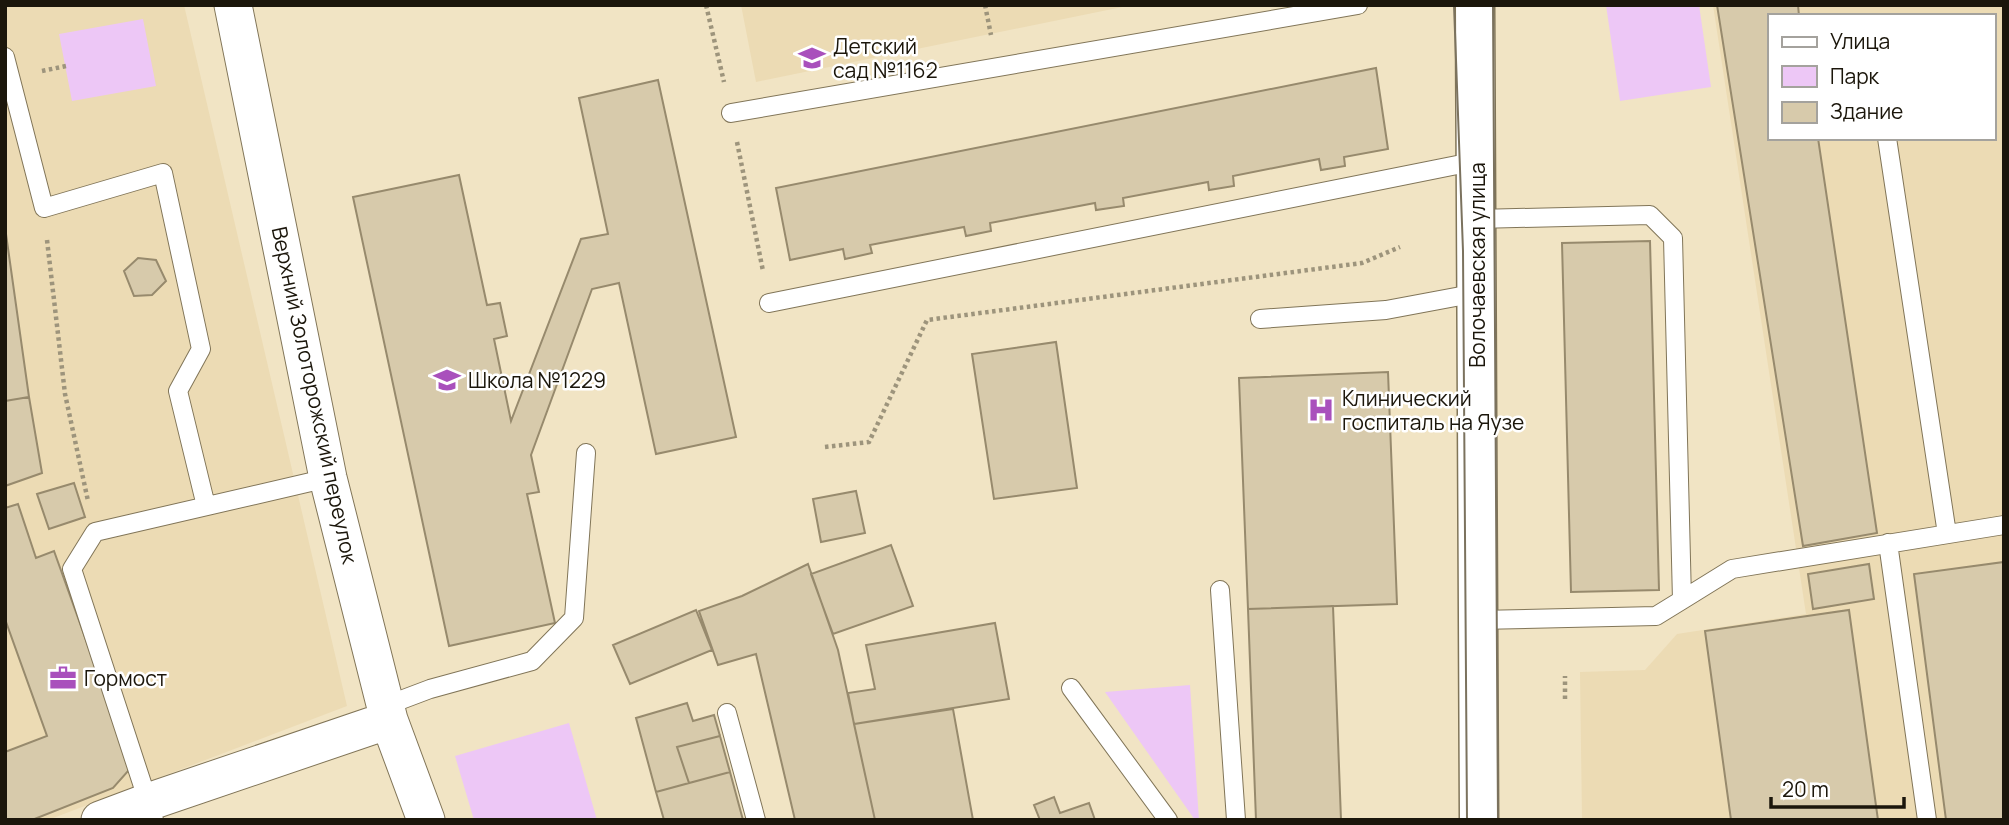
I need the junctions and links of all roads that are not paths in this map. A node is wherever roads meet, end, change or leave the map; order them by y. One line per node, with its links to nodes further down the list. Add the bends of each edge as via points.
1 (233, 5): 14 (street, Верхний Золоторожский переулок)
2 (1358, 5): 4 (lane)
3 (1475, 5): 8 (street, Волочаевская улица)
4 (1293, 10): 6 (lane)
5 (5, 57): 15 (lane, via 44,208 163,173 201,349 178,391)
6 (731, 113)
7 (1888, 140): 17 (lane)
8 (1477, 161): 9 (street, Волочаевская улица); 11 (lane)
9 (1477, 219): 10 (street, Волочаевская улица); 20 (lane, via 1650,215 1673,238)
10 (1477, 293): 12 (lane, via 1386,310); 21 (street, Волочаевская улица)
11 (769, 303)
12 (1260, 319)
13 (586, 453): 23 (lane, via 574,618 532,661 430,688)
14 (328, 478): 15 (lane); 23 (street, Верхний Золоторожский переулок)
15 (205, 506): 25 (lane, via 95,531 72,569)
16 (2004, 525): 17 (lane)
17 (1947, 534): 18 (lane)
18 (1888, 544): 20 (lane, via 1732,569); 32 (lane)
19 (1220, 590): 30 (lane)
20 (1682, 600): 21 (lane, via 1657,616)
21 (1478, 620): 31 (street, Волочаевская улица)
22 (1071, 688): 29 (lane)
23 (387, 713): 25 (street); 27 (street, Верхний Золоторожский переулок)
24 (727, 713): 28 (lane)
25 (151, 811): 26 (street)
26 (100, 820)
27 (426, 820)
28 (756, 820)
29 (1168, 820)
30 (1236, 820)
31 (1479, 820)
32 (1927, 820)

